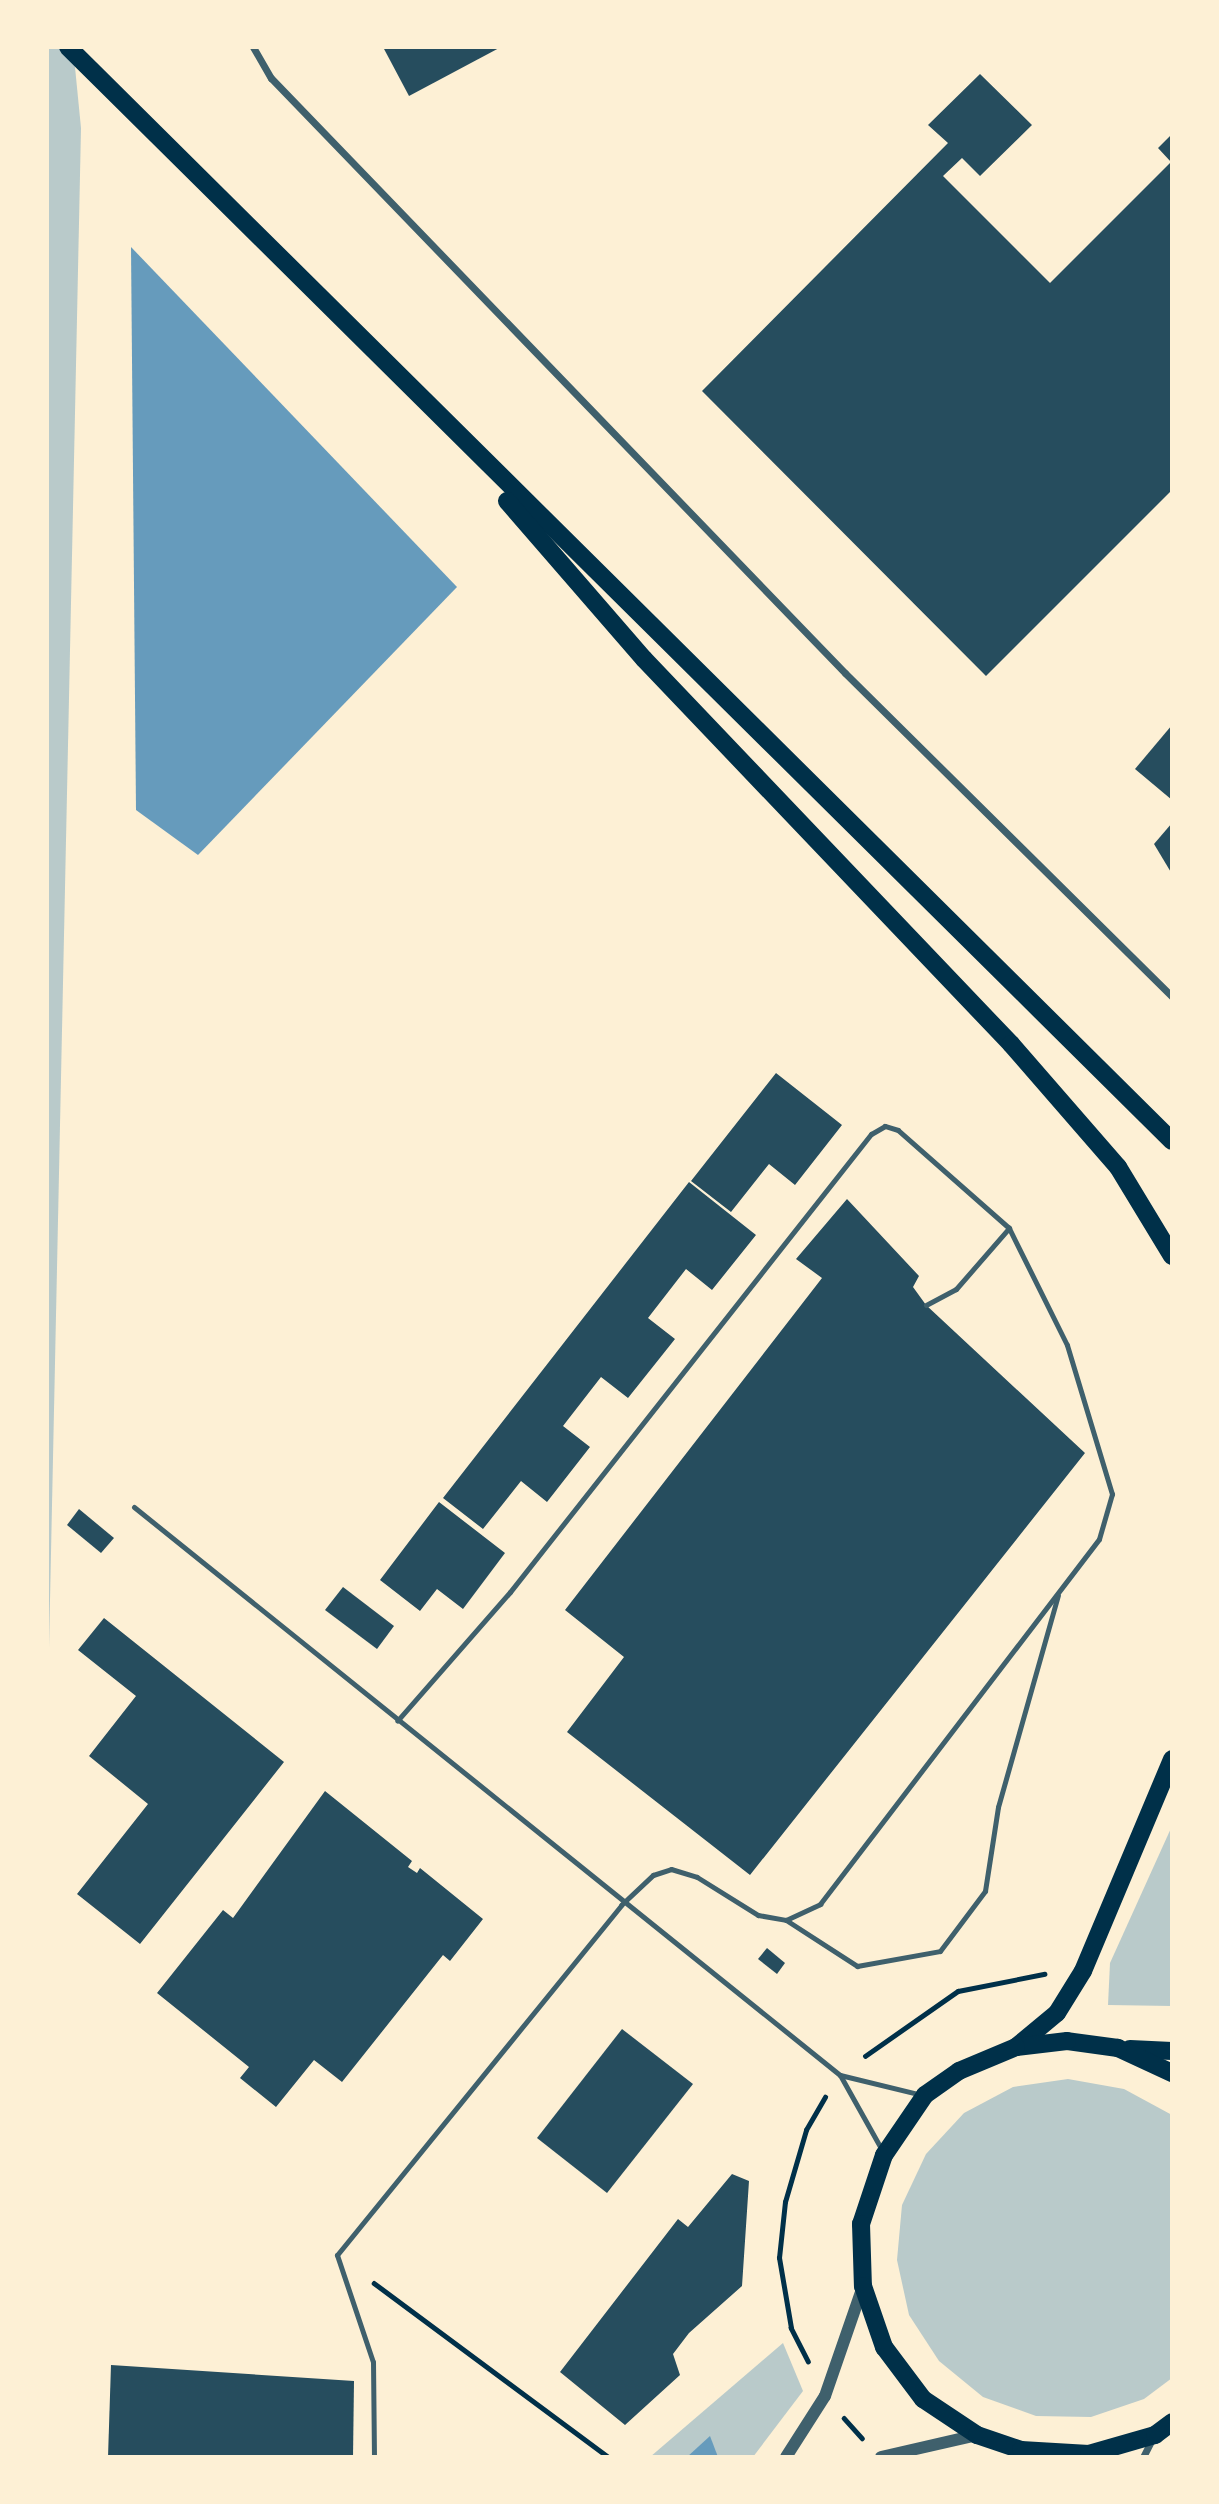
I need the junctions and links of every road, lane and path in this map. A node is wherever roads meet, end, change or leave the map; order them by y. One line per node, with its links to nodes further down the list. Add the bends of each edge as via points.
1 (68, 47): 3 (main road)
2 (253, 47): 4 (street, via 271,78 836,663)
3 (414, 392): 5 (main road); 7 (main road, via 644,659 1011,1044 1118,1167)
4 (1172, 997)
5 (1172, 1141)
6 (1009, 1228): 8 (lane, via 956,1289); 10 (lane, via 1067,1345 1112,1494 1099,1539); 11 (lane, via 898,1130 885,1126 871,1134 510,1592)
7 (1172, 1256)
8 (926, 1305)
9 (134, 1507): 11 (lane)
10 (1059, 1592): 14 (lane, via 820,1904); 14 (lane, via 998,1807 985,1891 940,1951 856,1966)
11 (397, 1721): 13 (lane)
12 (1172, 1759): 15 (main road, via 1083,1971 1057,2013)
13 (621, 1905): 14 (lane, via 653,1875 671,1869 697,1877 758,1915); 19 (lane); 22 (lane)
14 (786, 1920)
15 (1016, 2047): 16 (main road, via 1067,2041); 20 (main road, via 959,2071)
16 (1118, 2048): 17 (main road); 18 (main road)
17 (1172, 2051)
18 (1172, 2073)
19 (840, 2075): 20 (lane); 21 (lane)
20 (925, 2095): 21 (main road)
21 (884, 2155): 23 (main road, via 861,2224)
22 (337, 2255): 28 (lane, via 373,2362); 29 (path)
23 (863, 2286): 25 (main road, via 884,2347 923,2399); 30 (street, via 825,2396)
24 (1172, 2422): 26 (main road)
25 (978, 2435): 27 (main road); 31 (street)
26 (1155, 2435): 27 (main road, via 1089,2454); 32 (street)
27 (1023, 2454)
28 (374, 2457)
29 (608, 2457)
30 (786, 2457)
31 (881, 2457)
32 (1143, 2457)

